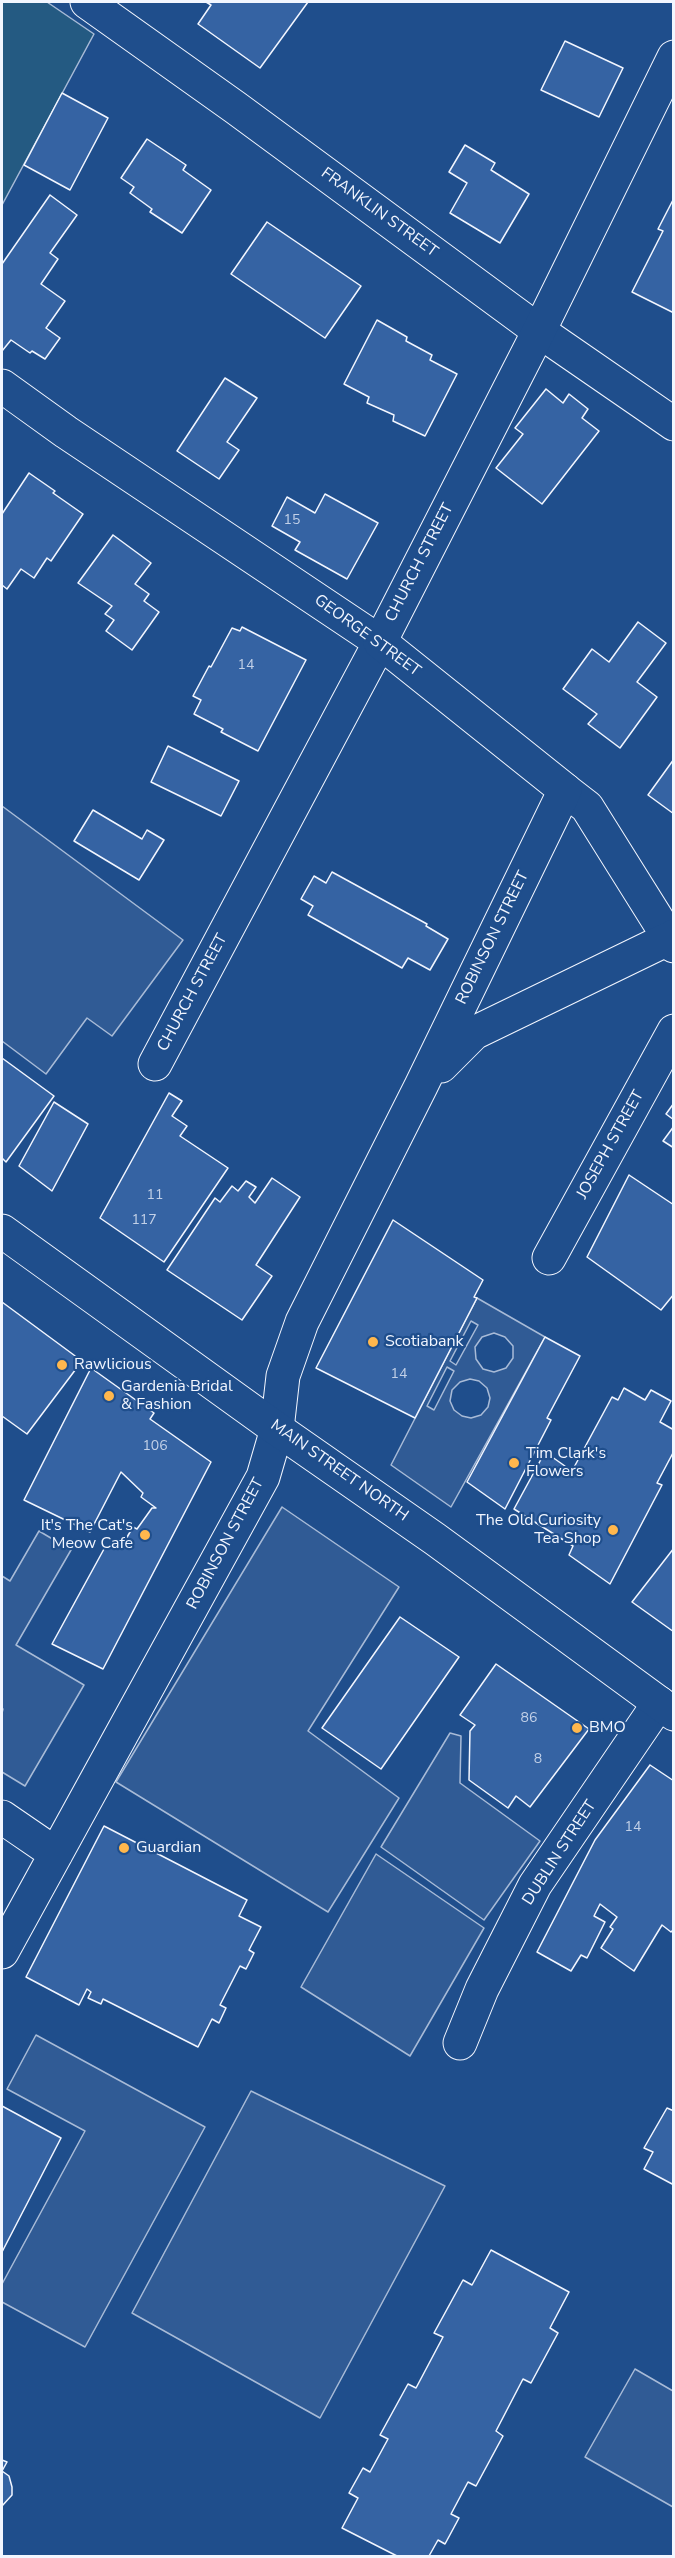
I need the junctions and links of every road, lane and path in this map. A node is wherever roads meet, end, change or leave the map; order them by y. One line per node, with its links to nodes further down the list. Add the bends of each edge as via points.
1 (87, 2): 3 (street, FRANKLIN STREET)
2 (674, 57): 3 (street, CHURCH STREET)
3 (539, 331): 5 (street, FRANKLIN STREET); 6 (street, CHURCH STREET)
4 (2, 386): 6 (street, GEORGE STREET)
5 (674, 424)
6 (380, 642): 7 (street, GEORGE STREET); 10 (street, CHURCH STREET)
7 (565, 790): 8 (street, GEORGE STREET, via 587,807); 11 (street, ROBINSON STREET)
8 (672, 940): 11 (street, ROBINSON STREET, via 474,1033)
9 (674, 1031): 13 (street, JOSEPH STREET)
10 (155, 1064)
11 (421, 1086): 14 (street, ROBINSON STREET, via 302,1322 283,1376)
12 (2, 1231): 14 (street, MAIN STREET NORTH)
13 (549, 1258)
14 (277, 1429): 15 (street, MAIN STREET NORTH, via 435,1539); 17 (street, ROBINSON STREET, via 263,1477)
15 (666, 1709): 19 (street, DUBLIN STREET, via 535,1885 482,1989)
16 (2, 1817): 17 (street)
17 (56, 1854): 18 (street, ROBINSON STREET)
18 (2, 1952)
19 (460, 2043)

